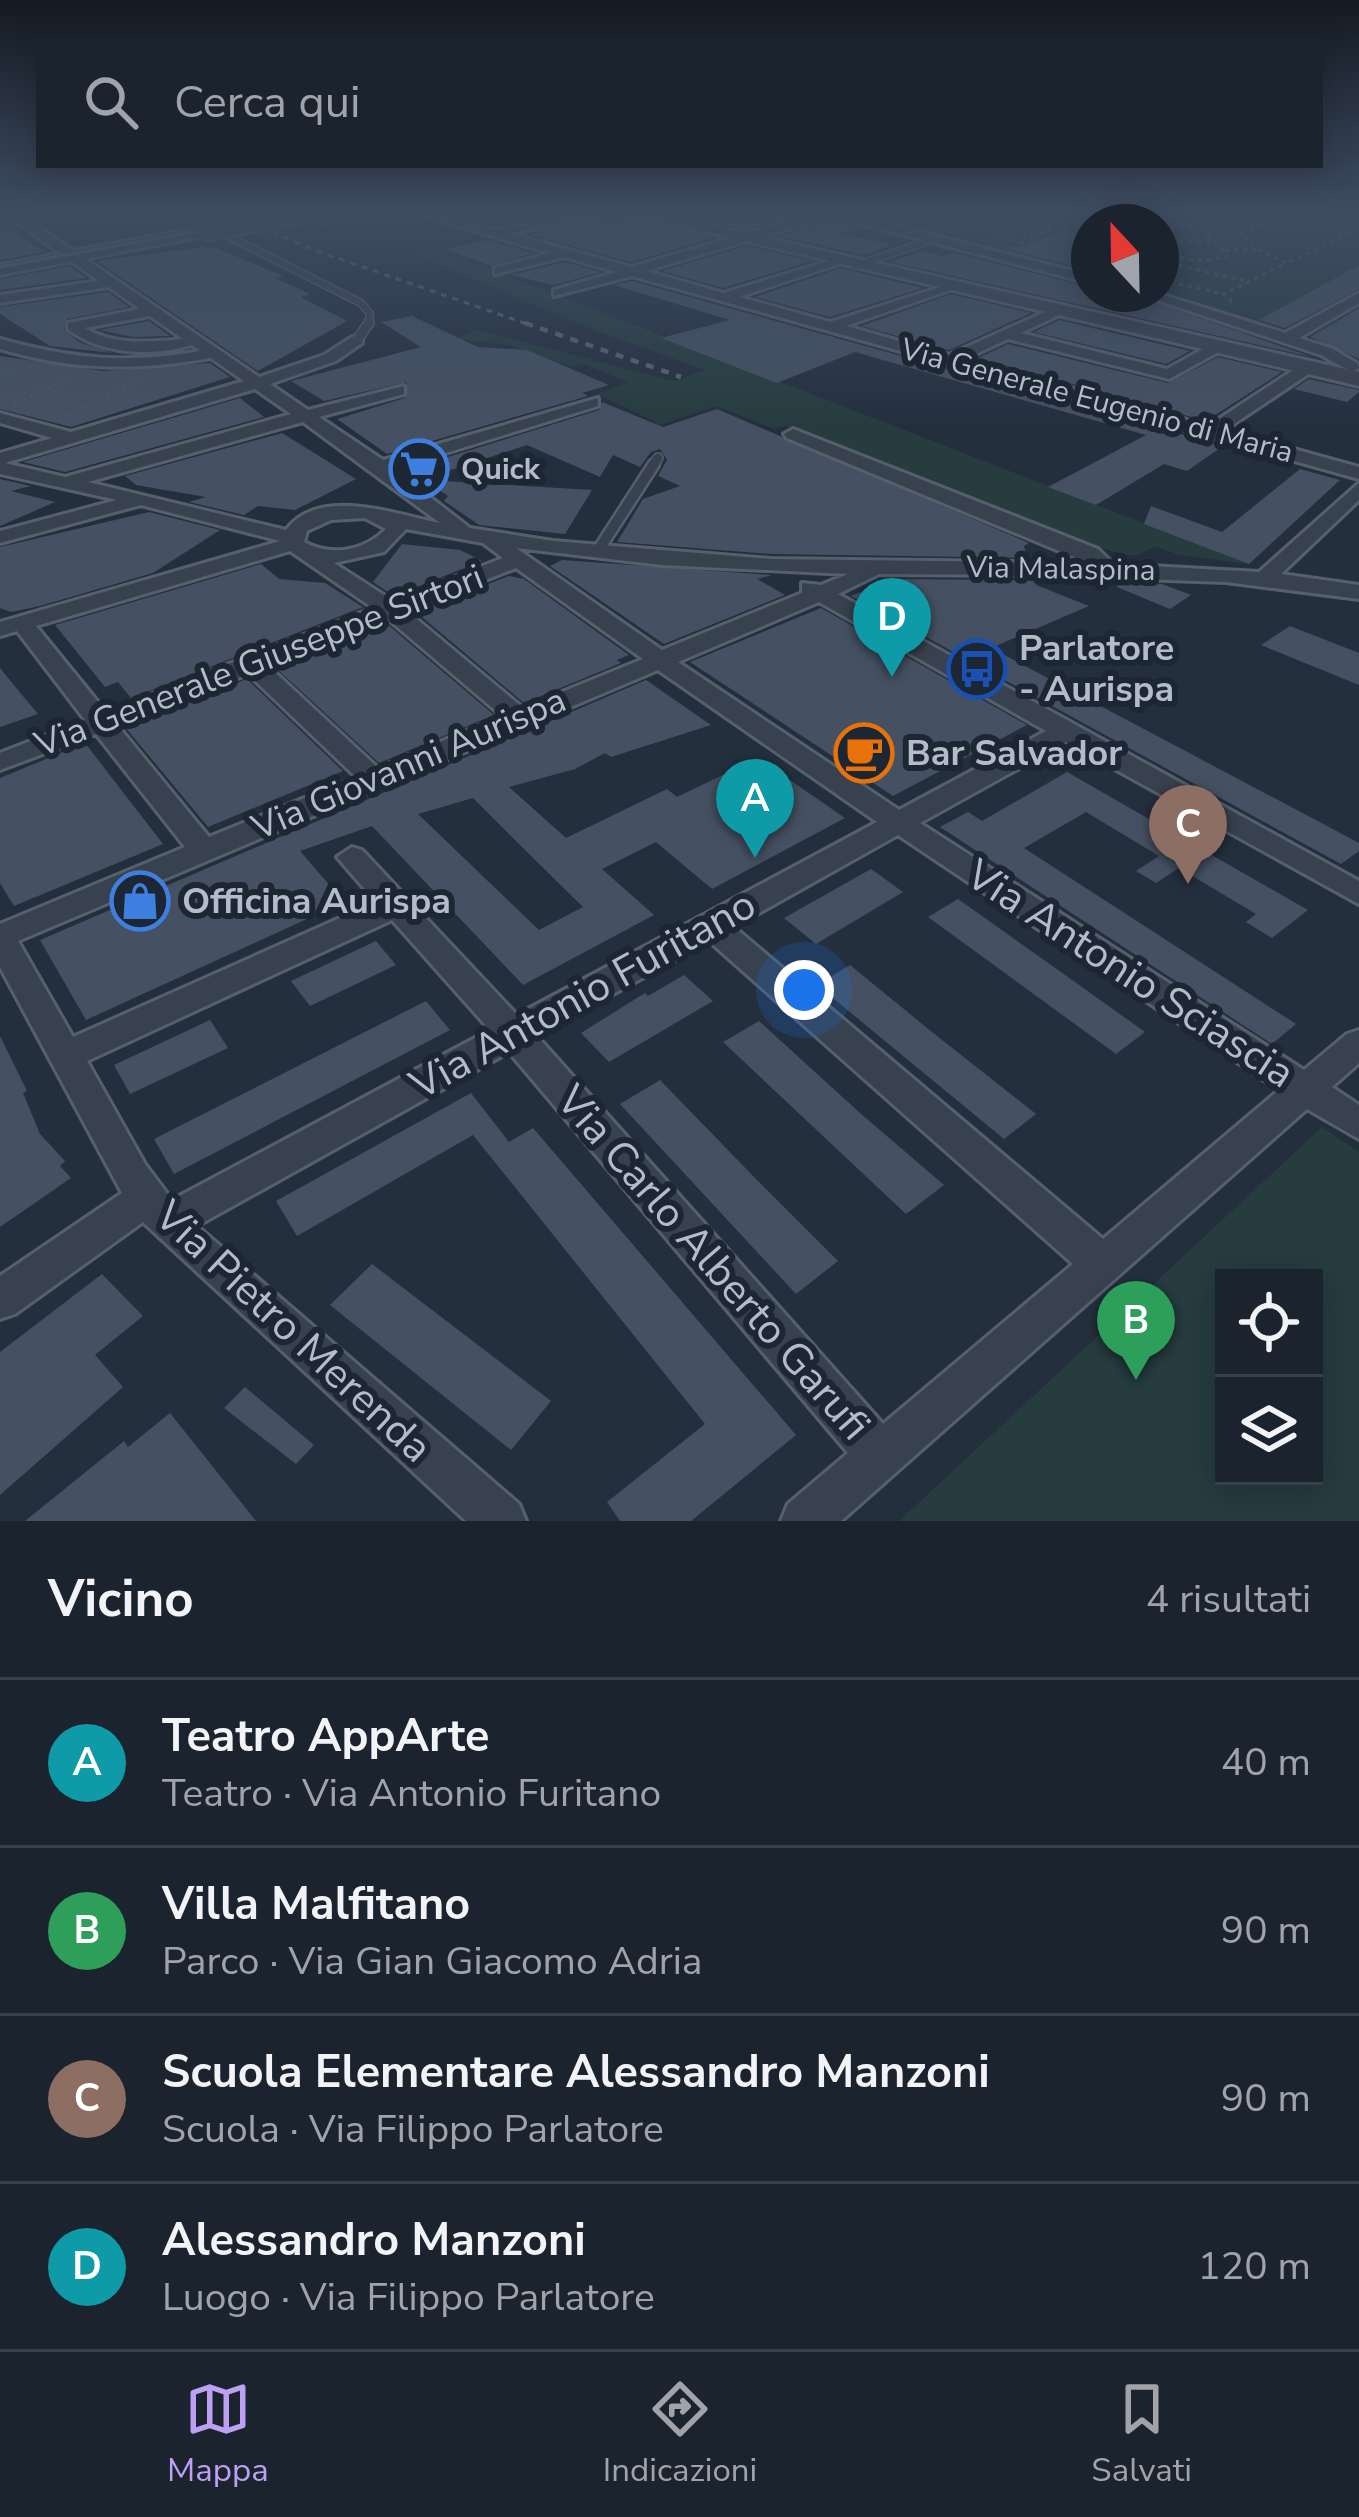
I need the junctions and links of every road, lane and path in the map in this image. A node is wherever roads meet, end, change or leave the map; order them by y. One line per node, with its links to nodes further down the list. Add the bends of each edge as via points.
1 (104, 284): 16 (street)
2 (112, 284): 18 (street, Via Antonio Sciascia)
3 (321, 284): 24 (lane, via 370,314)
4 (590, 284): 12 (street)
5 (676, 284): 15 (street, Via Generale Eugenio di Maria)
6 (764, 284): 15 (street)
7 (932, 284): 10 (street)
8 (1179, 284): 13 (path)
9 (1244, 284): 13 (path)
10 (945, 287): 19 (street); 21 (street)
11 (1339, 288): 14 (street)
12 (559, 293)
13 (1224, 294): 20 (path, via 1232,303)
14 (1359, 294): 23 (street)
15 (724, 297): 21 (street, Via Generale Eugenio di Maria)
16 (0, 299)
17 (1179, 304): 20 (street)
18 (152, 311): 25 (street, Via Antonio Sciascia); 25 (street, via 73,326 87,340 112,344)
19 (1054, 312): 22 (street); 27 (street)
20 (1216, 316): 23 (street)
21 (830, 327): 29 (street, Via Generale Eugenio di Maria)
22 (1006, 334): 27 (street, via 1169,374); 29 (street)
23 (1286, 339): 33 (street)
24 (357, 340): 34 (street)
25 (196, 341): 28 (street, Via Antonio Sciascia)
26 (0, 344): 31 (street)
27 (1215, 348): 32 (street)
28 (214, 353): 30 (street); 34 (street, Via Antonio Sciascia)
29 (950, 360): 40 (street, Via Generale Eugenio di Maria)
30 (164, 362): 31 (street); 39 (path)
31 (89, 368): 37 (path)
32 (1307, 368): 33 (street); 40 (street)
33 (1357, 371)
34 (256, 383): 38 (street, Via Antonio Sciascia); 42 (street)
35 (402, 393): 38 (street)
36 (592, 402): 46 (street)
37 (0, 413): 39 (street)
38 (309, 418): 46 (street, Via Antonio Sciascia); 48 (street)
39 (36, 428): 42 (street)
40 (1210, 432): 47 (street, Via Generale Eugenio di Maria)
41 (793, 434): 61 (street, via 1091,553)
42 (68, 437): 43 (street)
43 (0, 458)
44 (658, 458): 57 (lane)
45 (0, 468): 48 (street)
46 (386, 471): 51 (street); 55 (street, Via Antonio Sciascia)
47 (1359, 473)
48 (72, 485): 50 (street)
49 (1359, 489): 62 (street)
50 (140, 500): 52 (street); 54 (street)
51 (320, 517): 52 (street); 53 (street, via 368,512); 56 (street, via 297,528)
52 (229, 519): 56 (street)
53 (389, 534): 55 (street, Via Malaspina); 56 (street, via 341,556); 63 (street)
54 (0, 537)
55 (483, 539): 57 (street, Via Malaspina); 58 (street, Via Antonio Sciascia)
56 (295, 544): 63 (street); 67 (street)
57 (599, 549): 59 (street, Via Malaspina)
58 (518, 560): 66 (street, Via Generale Giuseppe Sirtori); 68 (street, Via Antonio Sciascia)
59 (770, 564): 60 (street, Via Malaspina); 64 (street)
60 (884, 568): 61 (street, Via Malaspina); 64 (street, Via Giovanni Aurispa)
61 (1105, 568): 62 (street, Via Malaspina)
62 (1267, 576): 65 (street, Via Malaspina)
63 (359, 586): 66 (street)
64 (818, 592): 68 (street, Via Giovanni Aurispa); 72 (street)
65 (1359, 592)
66 (391, 610): 69 (street, Via Generale Giuseppe Sirtori); 70 (street)
67 (7, 626): 71 (street)
68 (658, 660): 70 (street, Via Giovanni Aurispa); 75 (street, Via Antonio Sciascia)
69 (250, 663): 71 (street, Via Generale Giuseppe Sirtori); 74 (street)
70 (520, 718): 74 (street, Via Giovanni Aurispa)
71 (102, 721): 73 (street, Via Generale Giuseppe Sirtori); 76 (street)
72 (1062, 733): 75 (street, Via Antonio Furitano); 78 (street)
73 (0, 762)
74 (374, 779): 76 (street, Via Giovanni Aurispa)
75 (899, 825): 80 (street, Via Antonio Furitano); 85 (street, Via Antonio Sciascia)
76 (203, 850): 81 (street, Via Giovanni Aurispa)
77 (352, 856): 79 (street, Via Carlo Alberto Garufi)
78 (1359, 894)
79 (397, 905): 82 (street, Via Carlo Alberto Garufi); 84 (street)
80 (710, 924): 82 (street, Via Antonio Furitano); 88 (street)
81 (0, 937): 84 (street, Via Pietro Merenda)
82 (514, 1034): 87 (street, Via Antonio Furitano); 90 (street, Via Carlo Alberto Garufi)
83 (1359, 1042): 85 (street)
84 (64, 1056): 87 (street, Via Pietro Merenda)
85 (1306, 1088): 86 (street, Via Antonio Sciascia); 88 (street)
86 (1359, 1124)
87 (156, 1210): 89 (street, Via Antonio Furitano); 91 (street, Via Pietro Merenda)
88 (1102, 1264): 90 (street)
89 (0, 1300)
90 (881, 1456): 92 (street)
91 (502, 1521)
92 (805, 1521)

